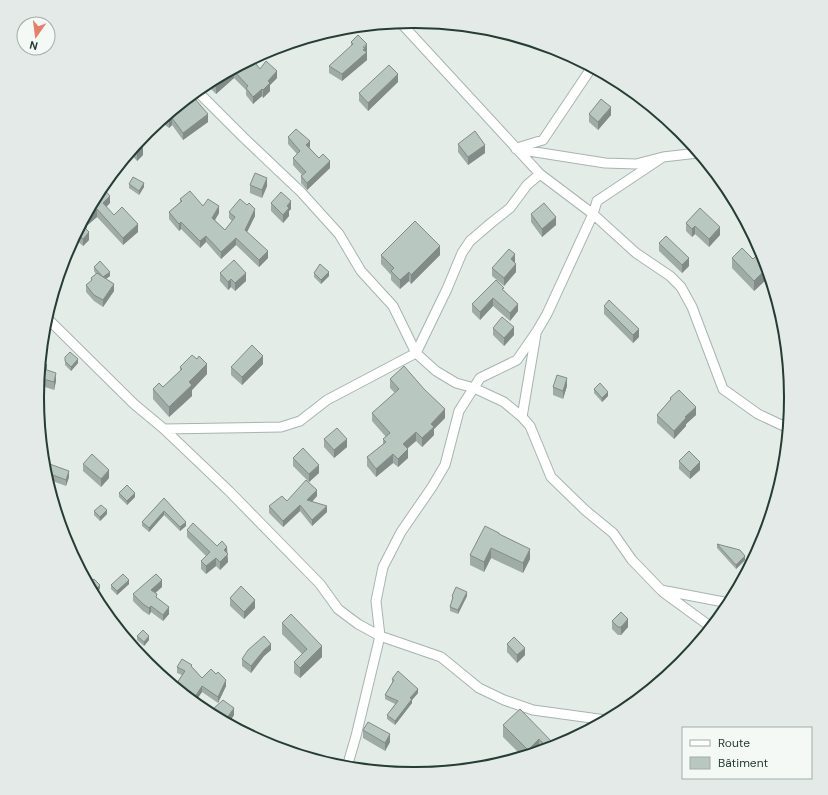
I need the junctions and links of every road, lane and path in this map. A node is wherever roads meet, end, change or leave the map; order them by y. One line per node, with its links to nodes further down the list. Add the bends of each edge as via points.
1 (406, 28): 4 (street)
2 (588, 72): 4 (street, via 543,140)
3 (201, 95): 11 (street, via 301,192 339,234 362,271 393,306)
4 (516, 149): 6 (street, via 605,163 636,164); 7 (street)
5 (692, 154): 6 (street)
6 (663, 157): 8 (street, via 598,201)
7 (540, 174): 8 (street); 11 (street, via 510,208 470,241 462,252)
8 (593, 214): 10 (street); 14 (street, via 681,287 692,307 723,389 758,414)
9 (52, 323): 15 (street, via 134,404)
10 (537, 331): 12 (street, via 516,360 480,378); 13 (street)
11 (416, 353): 12 (street, via 436,371 456,383); 15 (street, via 327,400 300,421 281,427)
12 (474, 388): 13 (street, via 504,402); 19 (street, via 459,411 445,465 401,532 383,567 376,601)
13 (522, 417): 16 (street, via 530,426 551,477 613,534 632,560)
14 (783, 425)
15 (164, 429): 19 (street, via 320,584 338,609)
16 (660, 590): 17 (street); 18 (street)
17 (722, 602)
18 (706, 623)
19 (380, 636): 20 (street, via 441,657 479,688 504,700 533,710); 21 (street)
20 (596, 719)
21 (349, 761)

